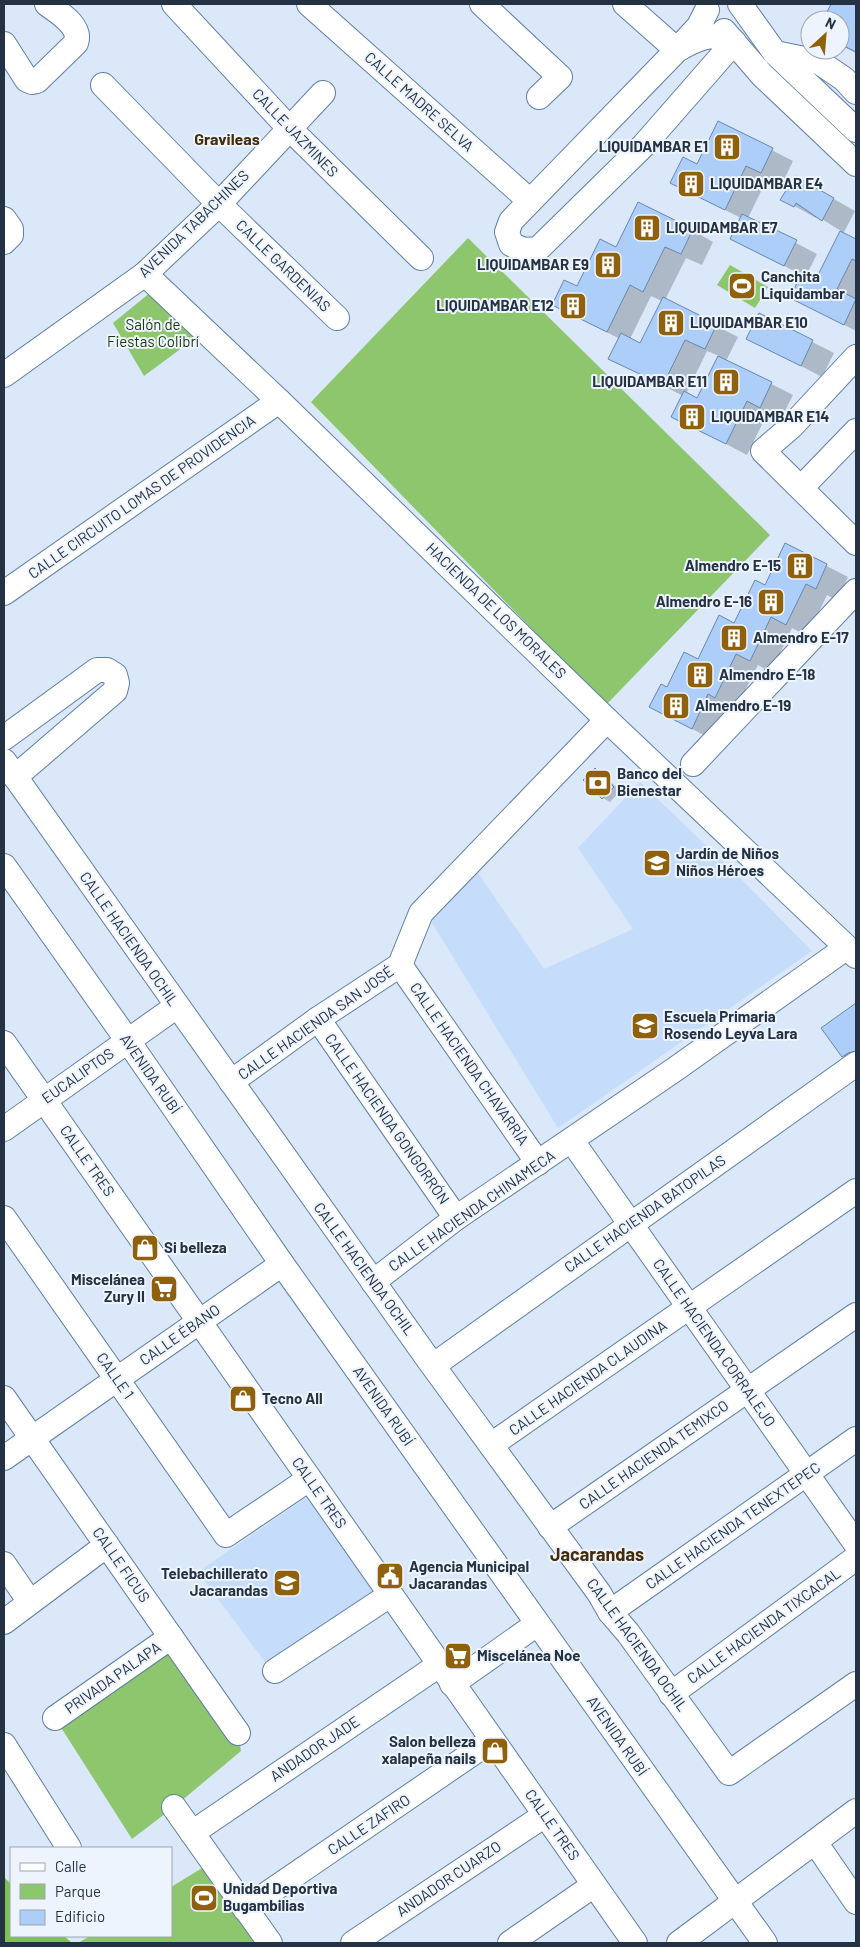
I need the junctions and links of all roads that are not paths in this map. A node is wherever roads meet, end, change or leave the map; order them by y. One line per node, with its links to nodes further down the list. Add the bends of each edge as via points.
1 (174, 4): 16 (street, CALLE JAZMINES)
2 (309, 4): 19 (street, CALLE MADRE SELVA)
3 (482, 4): 15 (street, via 560,77)
4 (624, 4): 10 (street)
5 (55, 6): 9 (street, via 76,30 78,37 76,43 37,81 27,80)
6 (705, 7): 8 (street); 10 (street, via 699,26)
7 (748, 7): 11 (street)
8 (734, 42): 10 (street, via 713,35); 18 (street, via 762,75); 19 (street, via 644,145 538,249 523,250 511,244 507,232 511,221)
9 (4, 44)
10 (677, 50): 19 (street)
11 (775, 53): 13 (street, via 819,62 844,79); 17 (street)
12 (103, 85): 20 (street, CALLE GARDENIAS)
13 (856, 92)
14 (323, 93): 16 (street, AVENIDA TABACHINES)
15 (539, 98)
16 (289, 128): 20 (street, AVENIDA TABACHINES); 23 (street, CALLE JAZMINES)
17 (856, 130)
18 (856, 164)
19 (530, 201)
20 (219, 204): 24 (street, AVENIDA TABACHINES); 25 (street, CALLE GARDENIAS)
21 (4, 219): 22 (street, via 11,235)
22 (4, 242)
23 (421, 258)
24 (145, 274): 27 (street, AVENIDA TABACHINES); 28 (street, HACIENDA DE LOS MORALES)
25 (338, 318)
26 (856, 357): 30 (street, via 791,427 763,451)
27 (4, 375)
28 (279, 401): 33 (street, CALLE CIRCUITO LOMAS DE PROVIDENCIA); 34 (street, HACIENDA DE LOS MORALES)
29 (856, 431): 30 (street)
30 (801, 488): 31 (street)
31 (856, 543)
32 (856, 591): 36 (street)
33 (4, 593)
34 (607, 720): 39 (street, HACIENDA DE LOS MORALES); 40 (street, via 422,913)
35 (4, 738): 37 (street, via 97,670 108,670 115,675 115,691)
36 (693, 764)
37 (9, 769): 41 (street, CALLE HACIENDA OCHIL)
38 (4, 866): 43 (street, AVENIDA RUBÍ)
39 (851, 952): 49 (street, CALLE HACIENDA CHINAMECA)
40 (400, 965): 42 (street, CALLE HACIENDA SAN JOSÉ); 50 (street, CALLE HACIENDA CHAVARRÍA)
41 (176, 1006): 43 (street, EUCALIPTOS); 46 (street, CALLE HACIENDA OCHIL)
42 (318, 1019): 46 (street, CALLE HACIENDA SAN JOSÉ); 53 (street, CALLE HACIENDA GONGORRÓN)
43 (128, 1041): 47 (street, EUCALIPTOS); 55 (street, AVENIDA RUBÍ)
44 (4, 1043): 47 (street, CALLE TRES)
45 (856, 1064): 54 (street, CALLE HACIENDA BATOPILAS)
46 (231, 1082): 56 (street, CALLE HACIENDA OCHIL)
47 (44, 1100): 48 (street, EUCALIPTOS); 59 (street, CALLE TRES)
48 (4, 1129)
49 (572, 1141): 50 (street, CALLE HACIENDA CHINAMECA); 54 (street, CALLE HACIENDA CORRALEJO)
50 (538, 1163): 53 (street, CALLE HACIENDA CHINAMECA)
51 (856, 1191): 57 (street, CALLE HACIENDA CLAUDINA)
52 (4, 1218): 61 (street, CALLE 1)
53 (456, 1218): 56 (street, CALLE HACIENDA CHINAMECA)
54 (630, 1224): 57 (street, CALLE HACIENDA CORRALEJO); 60 (street, CALLE HACIENDA BATOPILAS)
55 (282, 1264): 59 (street, CALLE ÉBANO); 79 (street, AVENIDA RUBÍ)
56 (373, 1282): 60 (street, CALLE HACIENDA OCHIL)
57 (690, 1308): 62 (street, CALLE HACIENDA CORRALEJO); 66 (street, CALLE HACIENDA CLAUDINA)
58 (856, 1315): 62 (street, CALLE HACIENDA TEMIXCO)
59 (199, 1322): 61 (street, CALLE ÉBANO); 69 (street, CALLE TRES)
60 (434, 1365): 66 (street, CALLE HACIENDA OCHIL)
61 (117, 1379): 64 (street, CALLE ÉBANO); 69 (street, CALLE 1, via 226,1535)
62 (748, 1390): 68 (street, CALLE HACIENDA CORRALEJO); 70 (street, CALLE HACIENDA TEMIXCO)
63 (4, 1398): 64 (street, CALLE FICUS)
64 (32, 1438): 67 (street, CALLE ÉBANO); 72 (street, CALLE FICUS)
65 (856, 1439): 68 (street, CALLE HACIENDA TENEXTEPEC)
66 (491, 1445): 70 (street, CALLE HACIENDA OCHIL)
67 (4, 1458)
68 (807, 1475): 71 (street, CALLE HACIENDA CORRALEJO); 77 (street, CALLE HACIENDA TENEXTEPEC)
69 (309, 1479): 75 (street, CALLE TRES)
70 (550, 1527): 77 (street, CALLE HACIENDA OCHIL)
71 (856, 1544)
72 (108, 1545): 76 (street); 80 (street, CALLE FICUS)
73 (856, 1558): 84 (street, CALLE HACIENDA TIXCACAL)
74 (4, 1564): 76 (street)
75 (390, 1595): 81 (street); 82 (street, CALLE TRES)
76 (30, 1602): 78 (street)
77 (610, 1612): 84 (street, CALLE HACIENDA OCHIL)
78 (4, 1622)
79 (537, 1624): 82 (street, ANDADOR JADE); 96 (street, AVENIDA RUBÍ)
80 (171, 1637): 85 (street, PRIVADA PALAPA); 86 (street, CALLE FICUS)
81 (275, 1671)
82 (446, 1674): 87 (street, CALLE TRES); 92 (street, ANDADOR JADE)
83 (856, 1684): 84 (street, CALLE HACIENDA OCHIL, via 722,1764)
84 (672, 1694)
85 (55, 1718)
86 (238, 1733)
87 (492, 1740): 91 (street, CALLE TRES); 98 (street, CALLE ZAFIRO)
88 (4, 1745): 94 (street)
89 (174, 1807): 92 (street)
90 (856, 1811): 93 (street)
91 (544, 1815): 95 (street, CALLE TRES); 100 (street, ANDADOR CUARZO)
92 (192, 1833): 98 (street)
93 (814, 1842): 96 (street); 97 (street)
94 (68, 1847)
95 (594, 1885): 101 (street); 102 (street, CALLE TRES)
96 (735, 1902): 103 (street); 104 (street, AVENIDA RUBÍ)
97 (856, 1902)
98 (245, 1909): 99 (street)
99 (270, 1943)
100 (354, 1943)
101 (510, 1943)
102 (635, 1943)
103 (679, 1943)
104 (765, 1943)

